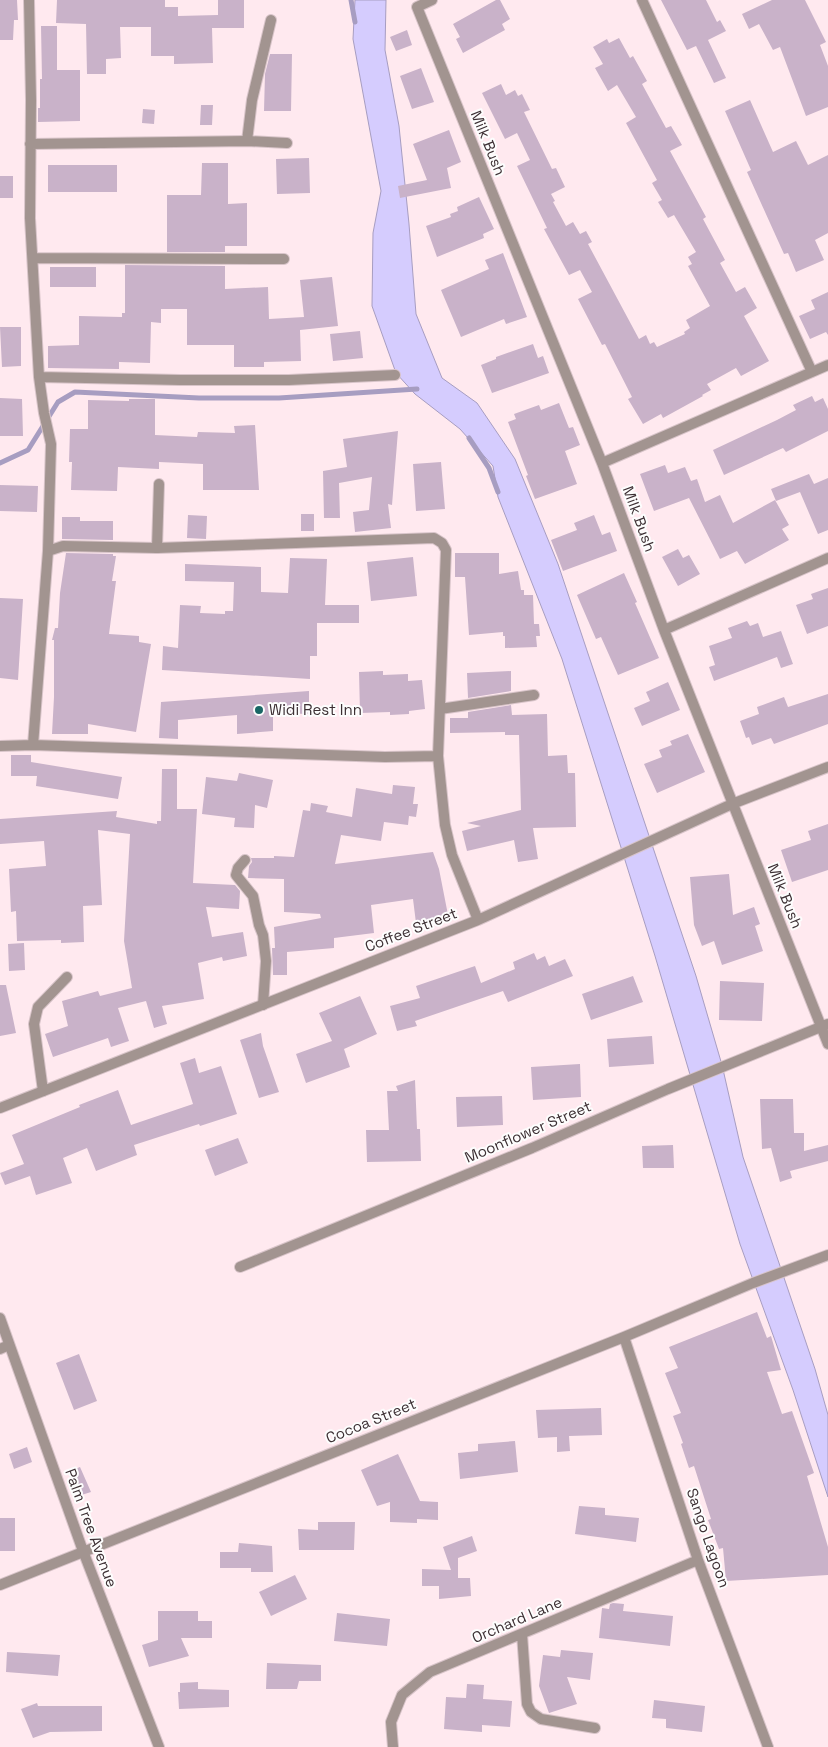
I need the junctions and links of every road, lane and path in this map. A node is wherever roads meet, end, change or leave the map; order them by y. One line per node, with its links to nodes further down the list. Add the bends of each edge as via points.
1 (29, 0): 7 (street)
2 (432, 0): 14 (street, Milk Bush, via 417,7)
3 (642, 0): 11 (street)
4 (271, 20): 5 (street)
5 (246, 141): 6 (street); 7 (street)
6 (287, 143)
7 (30, 144): 8 (street)
8 (33, 258): 9 (street); 13 (street)
9 (284, 259)
10 (828, 365): 11 (street)
11 (812, 372): 14 (street)
12 (395, 375): 13 (street, via 289,380)
13 (39, 377): 17 (street, via 51,444)
14 (602, 463): 19 (street, Milk Bush)
15 (159, 484): 16 (street)
16 (157, 548): 17 (street, via 63,546); 21 (street, via 434,538 442,542 446,550)
17 (48, 551): 22 (street)
18 (828, 558): 19 (street)
19 (664, 630): 26 (street, Milk Bush)
20 (534, 695): 21 (street)
21 (440, 709): 24 (street)
22 (33, 745): 23 (street); 24 (street)
23 (0, 746)
24 (438, 756): 28 (street, via 445,825 452,855)
25 (828, 767): 26 (street, Coffee Street)
26 (732, 804): 28 (street, Coffee Street); 31 (street, Milk Bush)
27 (246, 860): 30 (street, via 236,875 253,896 263,935 266,961)
28 (478, 920): 30 (street, Coffee Street)
29 (67, 978): 33 (street, via 38,1007 34,1024)
30 (263, 1005): 33 (street, Coffee Street)
31 (824, 1025): 32 (street, Milk Bush); 36 (street, Moonflower Street)
32 (828, 1044)
33 (43, 1091): 34 (street, Coffee Street)
34 (0, 1108)
35 (828, 1255): 38 (street, Cocoa Street)
36 (240, 1267)
37 (0, 1318): 39 (street, Palm Tree Avenue)
38 (624, 1337): 40 (street, Cocoa Street); 41 (street, Sango Lagoon)
39 (5, 1347): 40 (street, Palm Tree Avenue)
40 (82, 1551): 42 (street, Cocoa Street); 45 (street, Palm Tree Avenue)
41 (698, 1560): 43 (street, Orchard Lane); 47 (street, Sango Lagoon)
42 (0, 1585)
43 (522, 1634): 44 (street, via 527,1704 531,1712 541,1719); 46 (street, Orchard Lane, via 430,1672 402,1695 391,1722)
44 (595, 1728)
45 (159, 1747)
46 (393, 1747)
47 (768, 1747)

